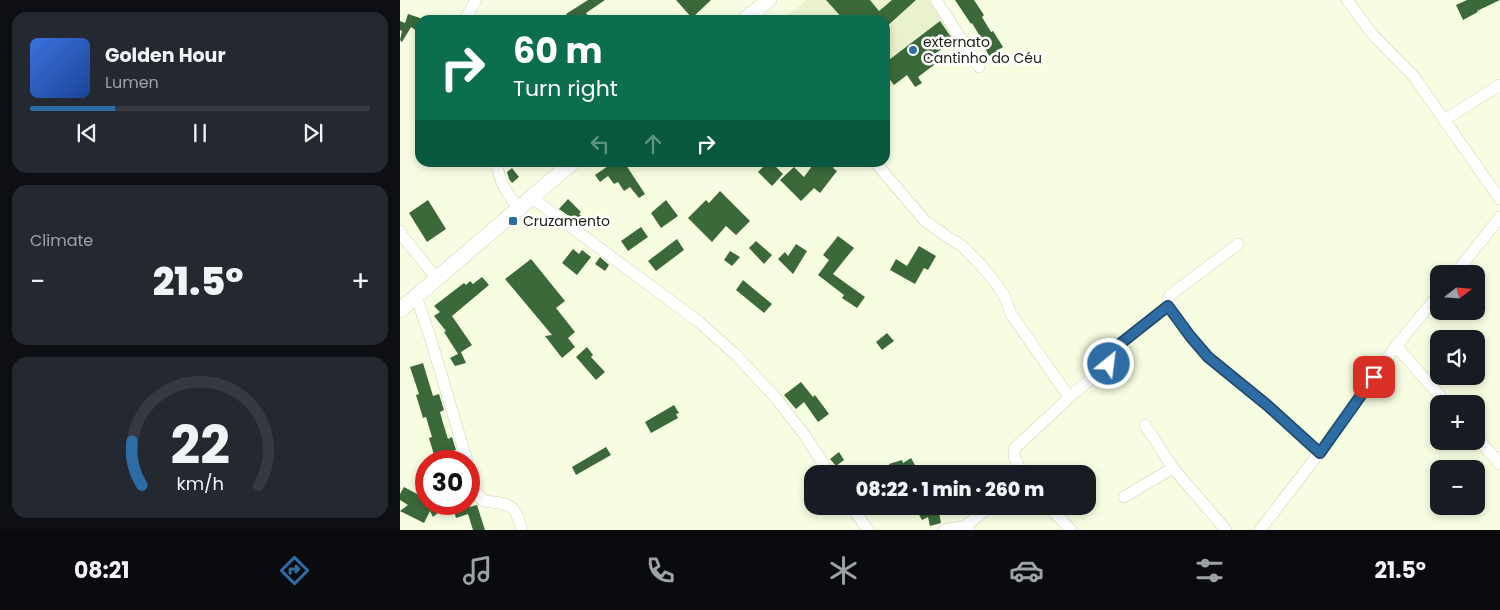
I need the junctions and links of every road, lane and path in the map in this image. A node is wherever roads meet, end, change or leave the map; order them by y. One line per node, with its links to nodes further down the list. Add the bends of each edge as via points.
1 (476, 0): 5 (street)
2 (769, 0): 6 (main road)
3 (936, 0): 7 (street)
4 (1347, 0): 9 (street, via 1373,35 1414,77)
5 (468, 15)
6 (753, 15)
7 (979, 67)
8 (1500, 85): 9 (street)
9 (1444, 120): 14 (street)
10 (497, 167): 15 (street, via 506,194)
11 (567, 167): 13 (main road)
12 (879, 167): 27 (street, via 925,221 961,245 980,265 1000,290 1011,314)
13 (531, 198): 15 (main road); 33 (street, via 699,322 736,354 776,398)
14 (1500, 199)
15 (518, 209): 20 (main road)
16 (1500, 217): 19 (street)
17 (400, 230): 20 (street)
18 (1238, 244): 23 (street, via 1170,295)
19 (1462, 265)
20 (437, 279): 21 (main road)
21 (416, 296): 24 (main road); 30 (street)
22 (1430, 305): 25 (street)
23 (1168, 306): 27 (street, via 1111,351 1109,364); 31 (street, via 1208,357)
24 (400, 310)
25 (1396, 346): 26 (street); 31 (street)
26 (1439, 395)
27 (1069, 398): 34 (street, via 1015,448 1013,452)
28 (1145, 425): 35 (street)
29 (1485, 447): 32 (street)
30 (464, 450)
31 (1320, 453): 47 (street)
32 (1500, 464)
33 (824, 465)
34 (1018, 465)
35 (1173, 468): 36 (street); 46 (street)
36 (1124, 497)
37 (480, 498): 42 (street, via 514,508)
38 (857, 515): 43 (street)
39 (982, 515): 41 (street)
40 (1057, 515): 45 (street)
41 (968, 528): 44 (street)
42 (522, 530)
43 (868, 530)
44 (944, 530)
45 (1071, 530)
46 (1226, 530)
47 (1260, 530)

